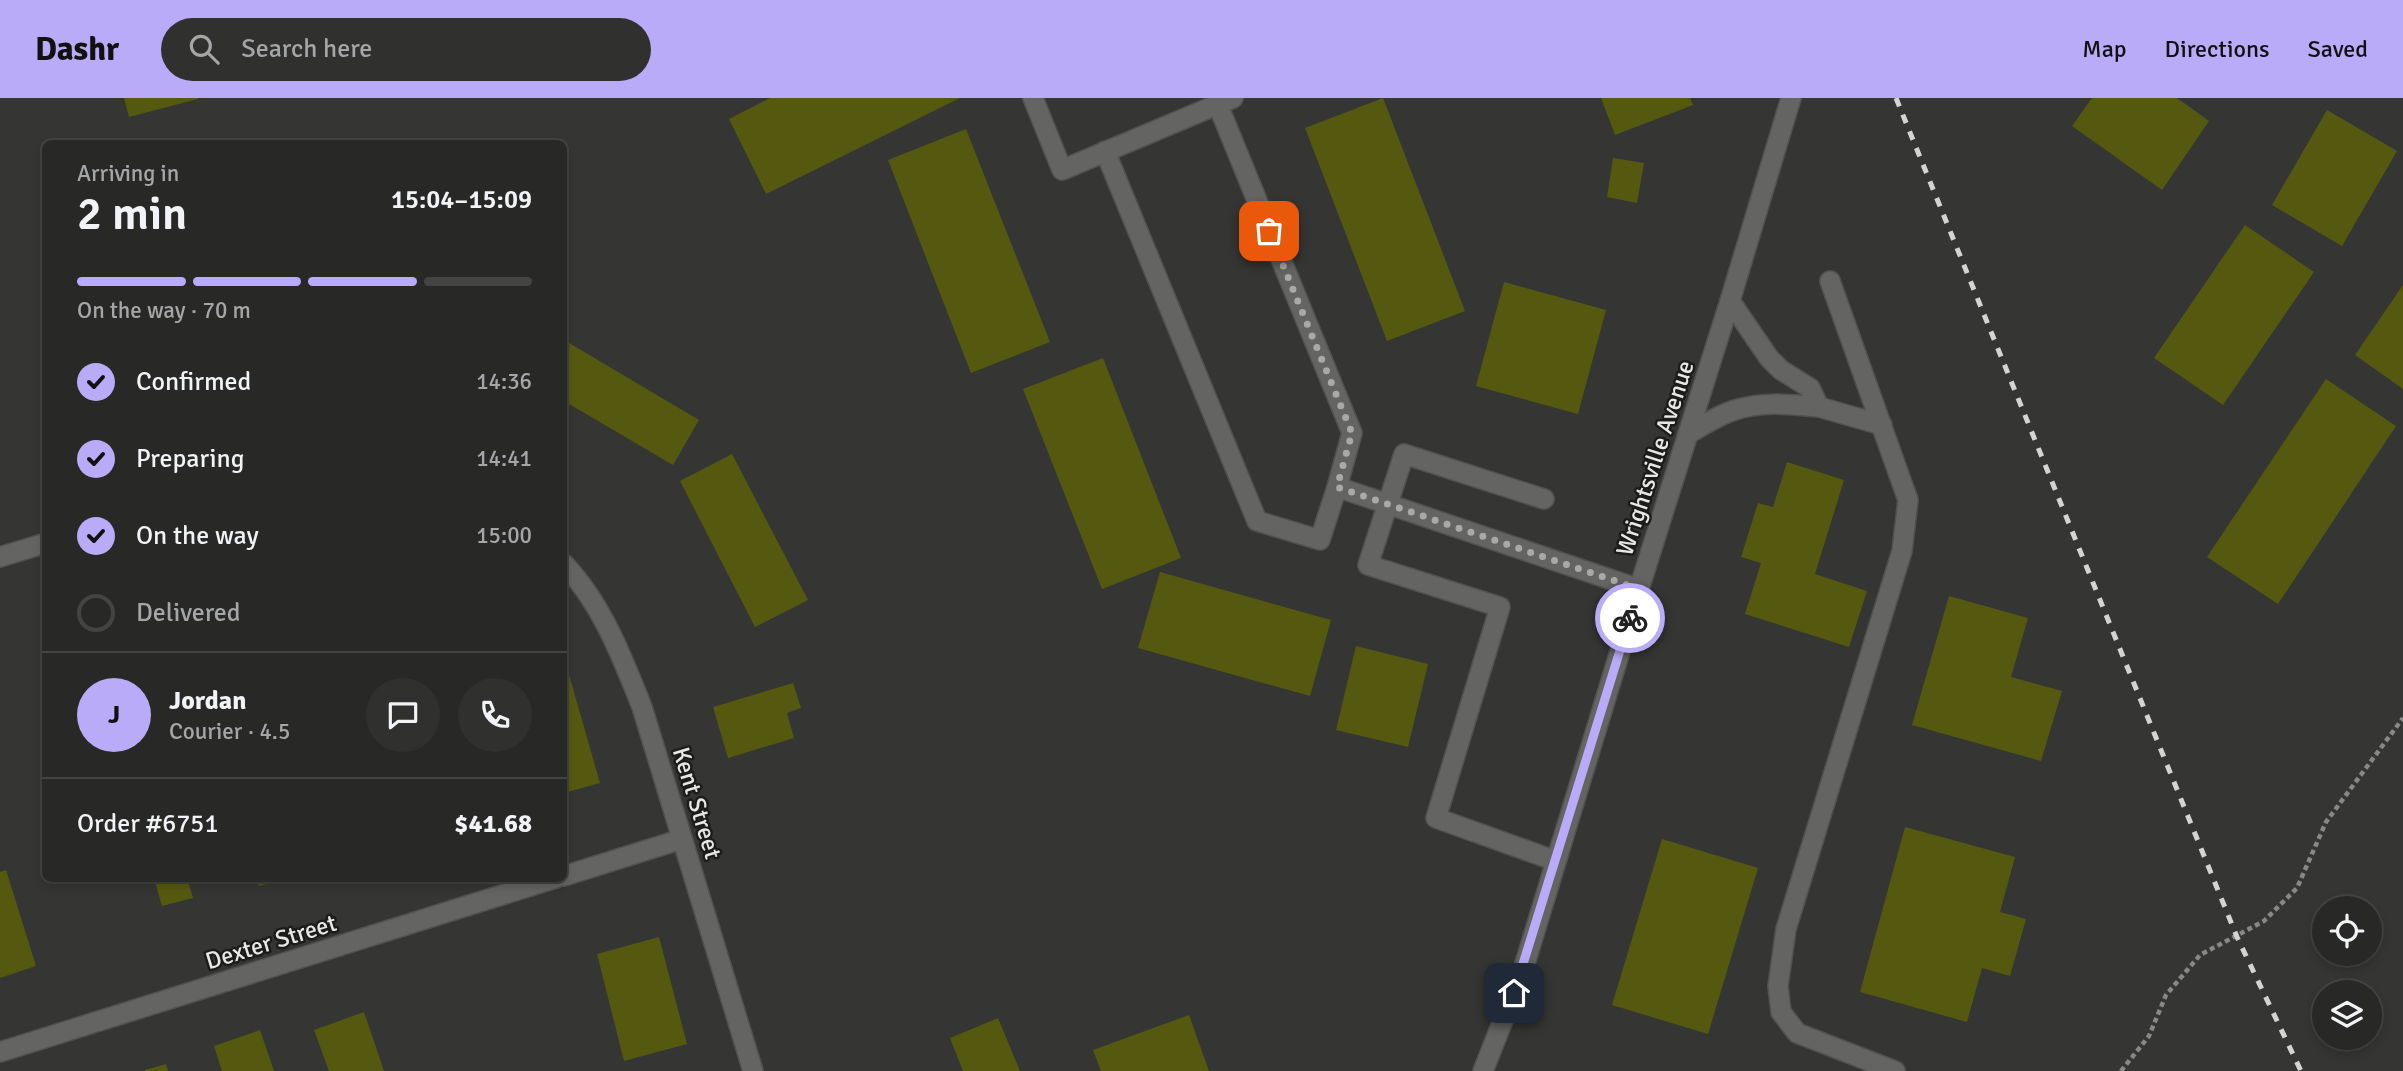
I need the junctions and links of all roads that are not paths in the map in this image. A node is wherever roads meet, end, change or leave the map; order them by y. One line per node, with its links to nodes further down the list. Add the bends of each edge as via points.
1 (1033, 98): 4 (street, via 1062,170)
2 (1791, 98): 6 (street, Wrightsville Avenue)
3 (1225, 101): 4 (street); 10 (street, via 1352,433)
4 (1105, 151): 10 (street, via 1257,521 1320,540)
5 (1830, 281): 8 (street)
6 (1730, 301): 7 (street, via 1769,358 1810,388); 9 (street, Wrightsville Avenue)
7 (1819, 407): 8 (street); 9 (street, via 1753,405)
8 (1882, 425): 24 (street, via 1909,500 1902,551 1786,929 1778,986 1781,1012 1797,1033)
9 (1688, 434): 16 (street, Wrightsville Avenue)
10 (1337, 487): 12 (street)
11 (1544, 499): 12 (street, via 1404,454)
12 (1388, 505): 16 (street); 18 (street, via 1368,565 1500,607 1436,818)
13 (42, 544): 14 (street)
14 (0, 557)
15 (567, 568): 17 (street, Kent Street, via 603,617 622,656)
16 (1639, 589): 18 (street, Wrightsville Avenue)
17 (682, 839): 19 (street); 22 (street, Kent Street)
18 (1556, 861): 23 (street, Wrightsville Avenue, via 1522,970)
19 (567, 875)
20 (543, 882): 21 (street, Dexter Street)
21 (0, 1052)
22 (753, 1071)
23 (1483, 1071)
24 (1895, 1071)

